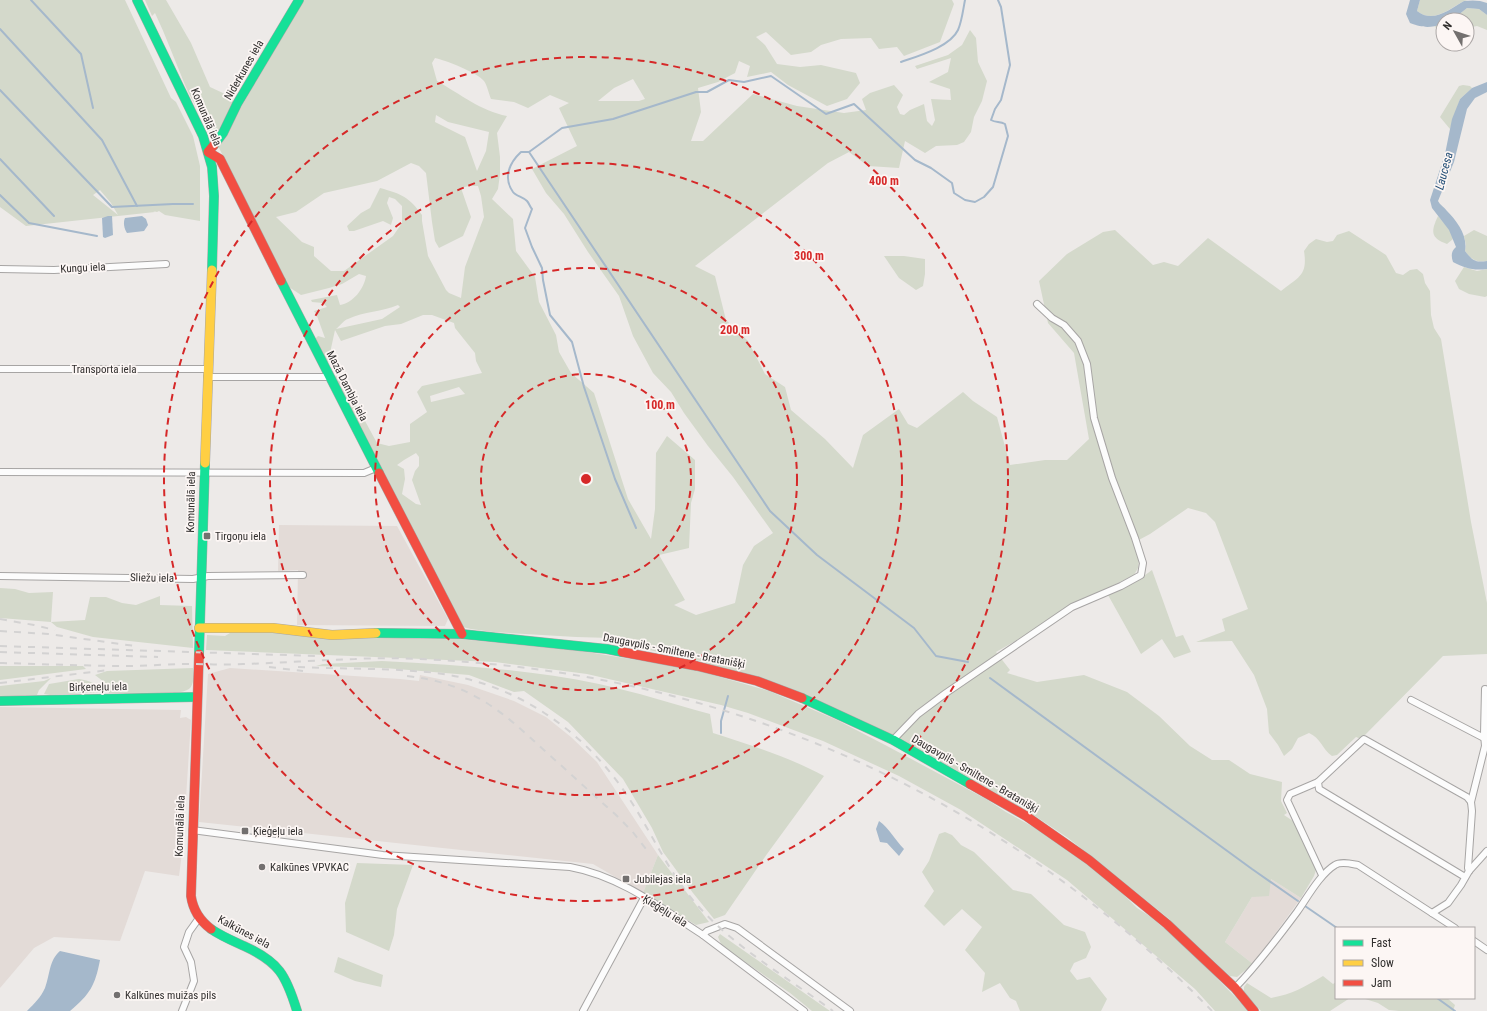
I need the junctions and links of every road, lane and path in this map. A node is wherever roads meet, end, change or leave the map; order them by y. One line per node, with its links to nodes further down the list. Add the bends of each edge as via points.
1 (137, 0): 3 (main road, Komunālā iela, via 189,106)
2 (299, 0): 3 (main road, Niderkunes iela, via 223,133)
3 (208, 152): 8 (main road, Komunālā iela, via 214,196); 9 (main road, Mazā Dambja iela, via 220,159)
4 (166, 264): 5 (street, Kungu iela, via 54,270)
5 (0, 269)
6 (1037, 304): 23 (street, via 1064,325 1078,341 1087,364 1094,418 1112,478 1139,550 1142,563 1140,575 1072,607 946,693 918,714)
7 (0, 369): 8 (street, Transporta iela)
8 (208, 373): 9 (street, Transporta iela); 12 (main road, Komunālā iela)
9 (329, 377): 10 (main road, Mazā Dambja iela)
10 (376, 468): 12 (street, via 364,473); 17 (main road, Mazā Dambja iela)
11 (0, 472): 12 (street)
12 (204, 472): 15 (main road, Komunālā iela)
13 (303, 575): 15 (street, Sliežu iela)
14 (0, 576): 15 (street, Sliežu iela, via 193,579)
15 (201, 577): 16 (main road, Komunālā iela)
16 (199, 628): 17 (main road, Daugavpils - Smiltene - Bratanišķi, via 273,628 332,635); 19 (main road, Komunālā iela)
17 (462, 634): 23 (main road, Daugavpils - Smiltene - Bratanišķi, via 607,649 748,678 811,701)
18 (1485, 689): 22 (street)
19 (196, 697): 21 (main road, Birķeneļu iela); 26 (main road, Komunālā iela)
20 (1411, 700): 22 (street)
21 (0, 701)
22 (1484, 738): 25 (street, via 1485,746)
23 (893, 740): 38 (main road, Daugavpils - Smiltene - Bratanišķi, via 1026,816 1089,860 1167,924)
24 (1318, 782): 25 (street, via 1364,740 1467,797); 29 (street, via 1290,794 1287,800); 30 (street, via 1319,789)
25 (1471, 802): 28 (street)
26 (192, 830): 31 (street, Ķieģeļu iela, via 383,855 570,867 616,881); 33 (main road, Komunālā iela, via 191,894 193,907)
27 (1487, 851): 28 (street)
28 (1469, 871): 30 (street)
29 (1322, 876): 32 (street, via 1336,864 1358,865); 38 (street, via 1274,944)
30 (1465, 877): 32 (street, via 1448,903)
31 (644, 898): 35 (street, Ķieģeļu iela); 41 (street)
32 (1432, 913): 34 (street)
33 (199, 918): 39 (street, via 189,932 184,947 191,962 194,981); 40 (main road, Kalkūnes iela, via 214,931 268,958 283,974)
34 (1453, 927)
35 (703, 935): 42 (street, Ķieģeļu iela); 43 (street, via 725,924 737,928)
36 (1475, 942): 37 (street)
37 (1487, 950)
38 (1235, 988): 44 (main road, Daugavpils - Smiltene - Bratanišķi)
39 (182, 1011)
40 (297, 1011)
41 (583, 1011)
42 (804, 1011)
43 (850, 1011)
44 (1254, 1011)

